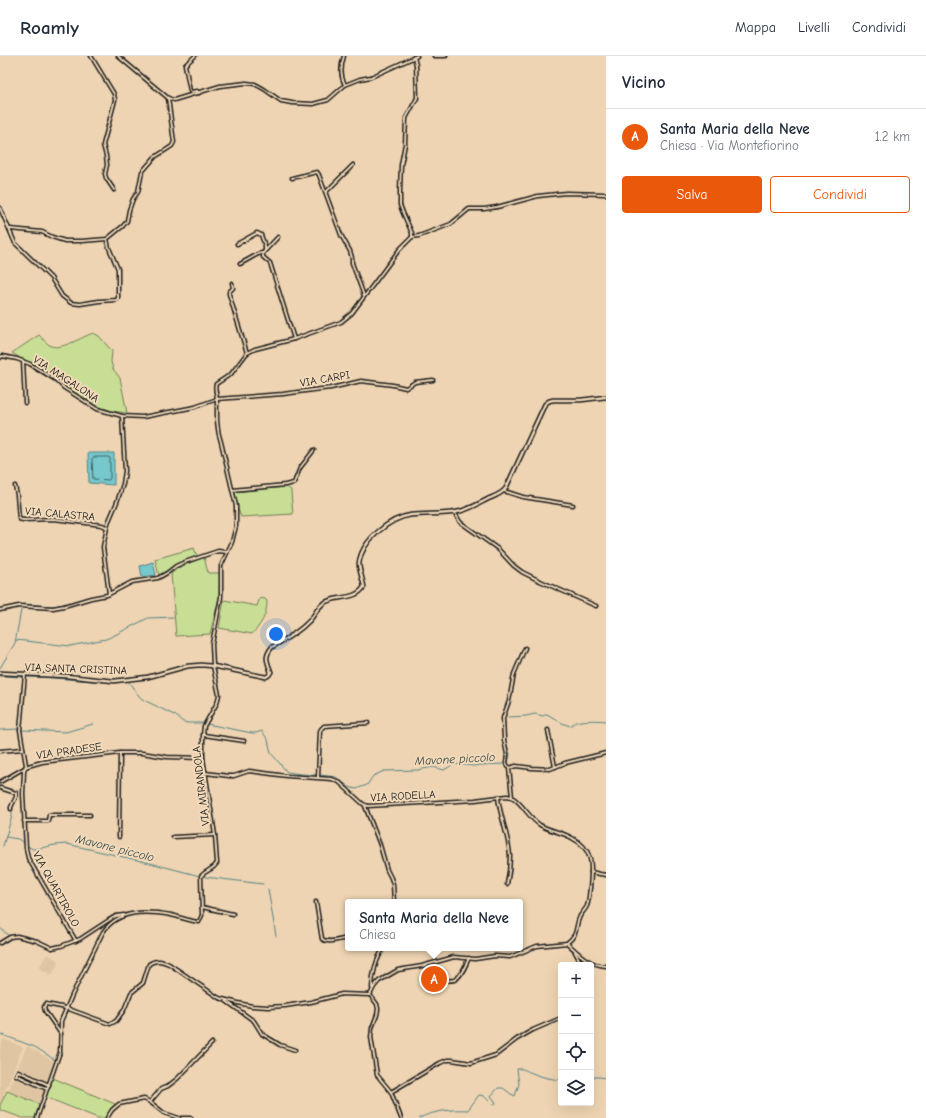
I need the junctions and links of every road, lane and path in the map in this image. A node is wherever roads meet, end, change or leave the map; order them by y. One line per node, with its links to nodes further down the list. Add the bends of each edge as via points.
1 (91, 56): 14 (street, via 114,94 115,100 103,145 107,165 105,174)
2 (118, 56): 11 (street)
3 (195, 56): 10 (street, via 184,65 190,91)
4 (344, 56): 9 (street, via 342,79)
5 (417, 56): 8 (street)
6 (434, 56): 7 (street)
7 (446, 56)
8 (414, 57): 9 (street, via 371,77); 20 (street, via 417,98 406,118 400,184 400,205)
9 (345, 85): 10 (street, via 328,100 313,104 282,102 255,84 246,83 220,86)
10 (199, 93): 11 (street, via 174,100)
11 (168, 98): 21 (street, via 174,142 155,157 142,172 138,192 133,199 127,221)
12 (353, 166): 15 (street)
13 (292, 178): 15 (street, via 317,172)
14 (114, 190)
15 (326, 192): 27 (street)
16 (606, 194): 20 (street, via 566,193 538,196 497,207 469,209 451,224)
17 (0, 208): 18 (street)
18 (10, 229): 21 (street, via 42,232 65,241); 21 (street, via 15,243 51,278 62,296 71,303 80,304 118,299 118,269)
19 (278, 236): 23 (street)
20 (412, 237): 27 (street)
21 (108, 239)
22 (237, 244): 23 (street, via 257,233 261,235)
23 (265, 250): 24 (street)
24 (263, 253): 25 (street); 28 (street, via 270,263)
25 (240, 264)
26 (232, 283): 29 (street, via 233,288 229,294)
27 (364, 296): 28 (street, via 352,313 341,322)
28 (294, 339): 29 (street)
29 (247, 353): 34 (street, via 231,374 216,384)
30 (1, 357): 31 (street, VIA MAGALONA)
31 (23, 361): 35 (street, VIA MAGALONA); 36 (street, VIA MAGALONA, via 56,380 97,409)
32 (433, 380): 34 (street, VIA CARPI, via 415,382 406,388 361,381 331,388)
33 (606, 397): 40 (street, via 553,400 545,404)
34 (217, 399): 36 (street, VIA MAGALONA, via 161,414 143,417); 39 (street, via 218,433)
35 (25, 402)
36 (122, 416): 43 (street, VIA CALASTRA, via 125,471 123,484)
37 (314, 450): 39 (street, via 300,468 294,483)
38 (15, 486): 43 (street, VIA CALASTRA, via 19,519 54,520 102,525)
39 (232, 490): 44 (street, via 236,506 236,526)
40 (504, 491): 41 (street); 42 (street, VIA SANTA CRISTINA)
41 (573, 505)
42 (455, 513): 46 (street, via 460,522 498,549 518,570); 49 (street, VIA SANTA CRISTINA, via 410,515 391,523 375,534 359,564 364,587 361,591 323,603 304,627 272,647 266,657 271,672 266,677)
43 (106, 528): 45 (street, VIA CALASTRA, via 103,548)
44 (227, 552): 45 (street, via 218,551 185,562 158,578 132,582); 49 (street, via 221,566 221,597 212,644)
45 (109, 594): 47 (street, via 53,608 19,606)
46 (596, 606)
47 (0, 610)
48 (525, 648): 63 (street, via 514,674 503,718 506,763)
49 (213, 666): 51 (street, VIA SANTA CRISTINA, via 188,666 148,677 114,681); 54 (street, VIA MIRANDOLA, via 219,695 204,726)
50 (0, 674): 51 (street, VIA SANTA CRISTINA)
51 (25, 674): 56 (street, VIA QUARTIROLO, via 20,730)
52 (368, 723): 65 (street, via 322,727)
53 (548, 730): 61 (street)
54 (203, 735): 55 (street, VIA MIRANDOLA); 60 (street, VIA MIRANDOLA)
55 (244, 741)
56 (23, 749): 57 (street); 62 (street, VIA QUARTIROLO)
57 (0, 751)
58 (120, 753): 60 (street, VIA PRADESE); 62 (street, VIA PRADESE, via 42,762); 75 (street)
59 (606, 754): 61 (street)
60 (203, 758): 64 (street, VIA MIRANDOLA)
61 (555, 767): 63 (street)
62 (25, 768): 66 (street, VIA PRADESE); 73 (street, VIA QUARTIROLO)
63 (509, 768): 68 (street)
64 (206, 773): 65 (street, VIA RODELLA, via 234,776 249,771); 74 (street, VIA MIRANDOLA)
65 (318, 777): 70 (street, VIA RODELLA, via 339,782)
66 (0, 782)
67 (0, 788): 71 (street, via 16,794)
68 (512, 796): 69 (street, VIA RODELLA); 77 (street, via 539,824 570,836 584,847 589,856)
69 (498, 797): 70 (street, VIA RODELLA); 79 (street, via 510,854)
70 (365, 806): 80 (street, via 393,884)
71 (11, 808)
72 (90, 815): 73 (street, via 49,816 48,821)
73 (24, 821): 86 (street, VIA QUARTIROLO, via 28,858)
74 (215, 835): 76 (street, VIA MIRANDOLA); 82 (street, VIA MIRANDOLA, via 217,863 201,876)
75 (120, 837)
76 (174, 837)
77 (591, 872): 78 (street); 88 (street, via 587,906 578,920 574,937)
78 (606, 875)
79 (508, 884)
80 (394, 899)
81 (316, 902): 85 (street, via 322,939 328,942)
82 (202, 907): 83 (street); 84 (street, VIA MIRANDOLA, via 201,919 197,922 158,913)
83 (233, 914)
84 (125, 915): 86 (street, via 116,916); 99 (street, VIA MIRANDOLA, via 111,923 103,932)
85 (345, 939)
86 (76, 941): 87 (street, via 52,948 37,941 14,936)
87 (0, 943)
88 (567, 943): 89 (street); 92 (street, via 537,946 510,956)
89 (572, 948): 91 (street); 93 (street)
90 (382, 951): 96 (street, via 373,976)
91 (583, 957): 93 (street); 94 (street, via 598,966)
92 (468, 958): 95 (street, via 463,971 456,979); 96 (street, via 454,957 398,970 379,980)
93 (580, 960)
94 (606, 966)
95 (440, 979)
96 (372, 990): 97 (street)
97 (370, 995): 98 (street, via 342,994 277,1007 252,1006); 106 (street, via 378,1009 371,1037 377,1075)
98 (223, 999): 99 (street, via 169,964 155,961 149,964 145,981 132,993 114,1023 107,1023); 103 (street, via 254,1021 264,1036)
99 (66, 1008): 101 (street, VIA MIRANDOLA, via 61,1021); 101 (street, via 46,1004 44,1007)
100 (558, 1019): 106 (street, via 517,1039 496,1055 471,1063 447,1060)
101 (61, 1034): 104 (street, VIA MIRANDOLA, via 60,1052)
102 (212, 1043): 107 (street)
103 (295, 1050)
104 (49, 1085): 105 (street, VIA MIRANDOLA); 105 (street, via 18,1071 16,1075)
105 (48, 1089): 108 (street, VIA MIRANDOLA)
106 (391, 1092): 112 (street)
107 (150, 1102): 109 (street, via 139,1099 119,1104); 110 (street, via 164,1113)
108 (37, 1118)
109 (107, 1118)
110 (181, 1118): 111 (street)
111 (192, 1118)
112 (401, 1118)

